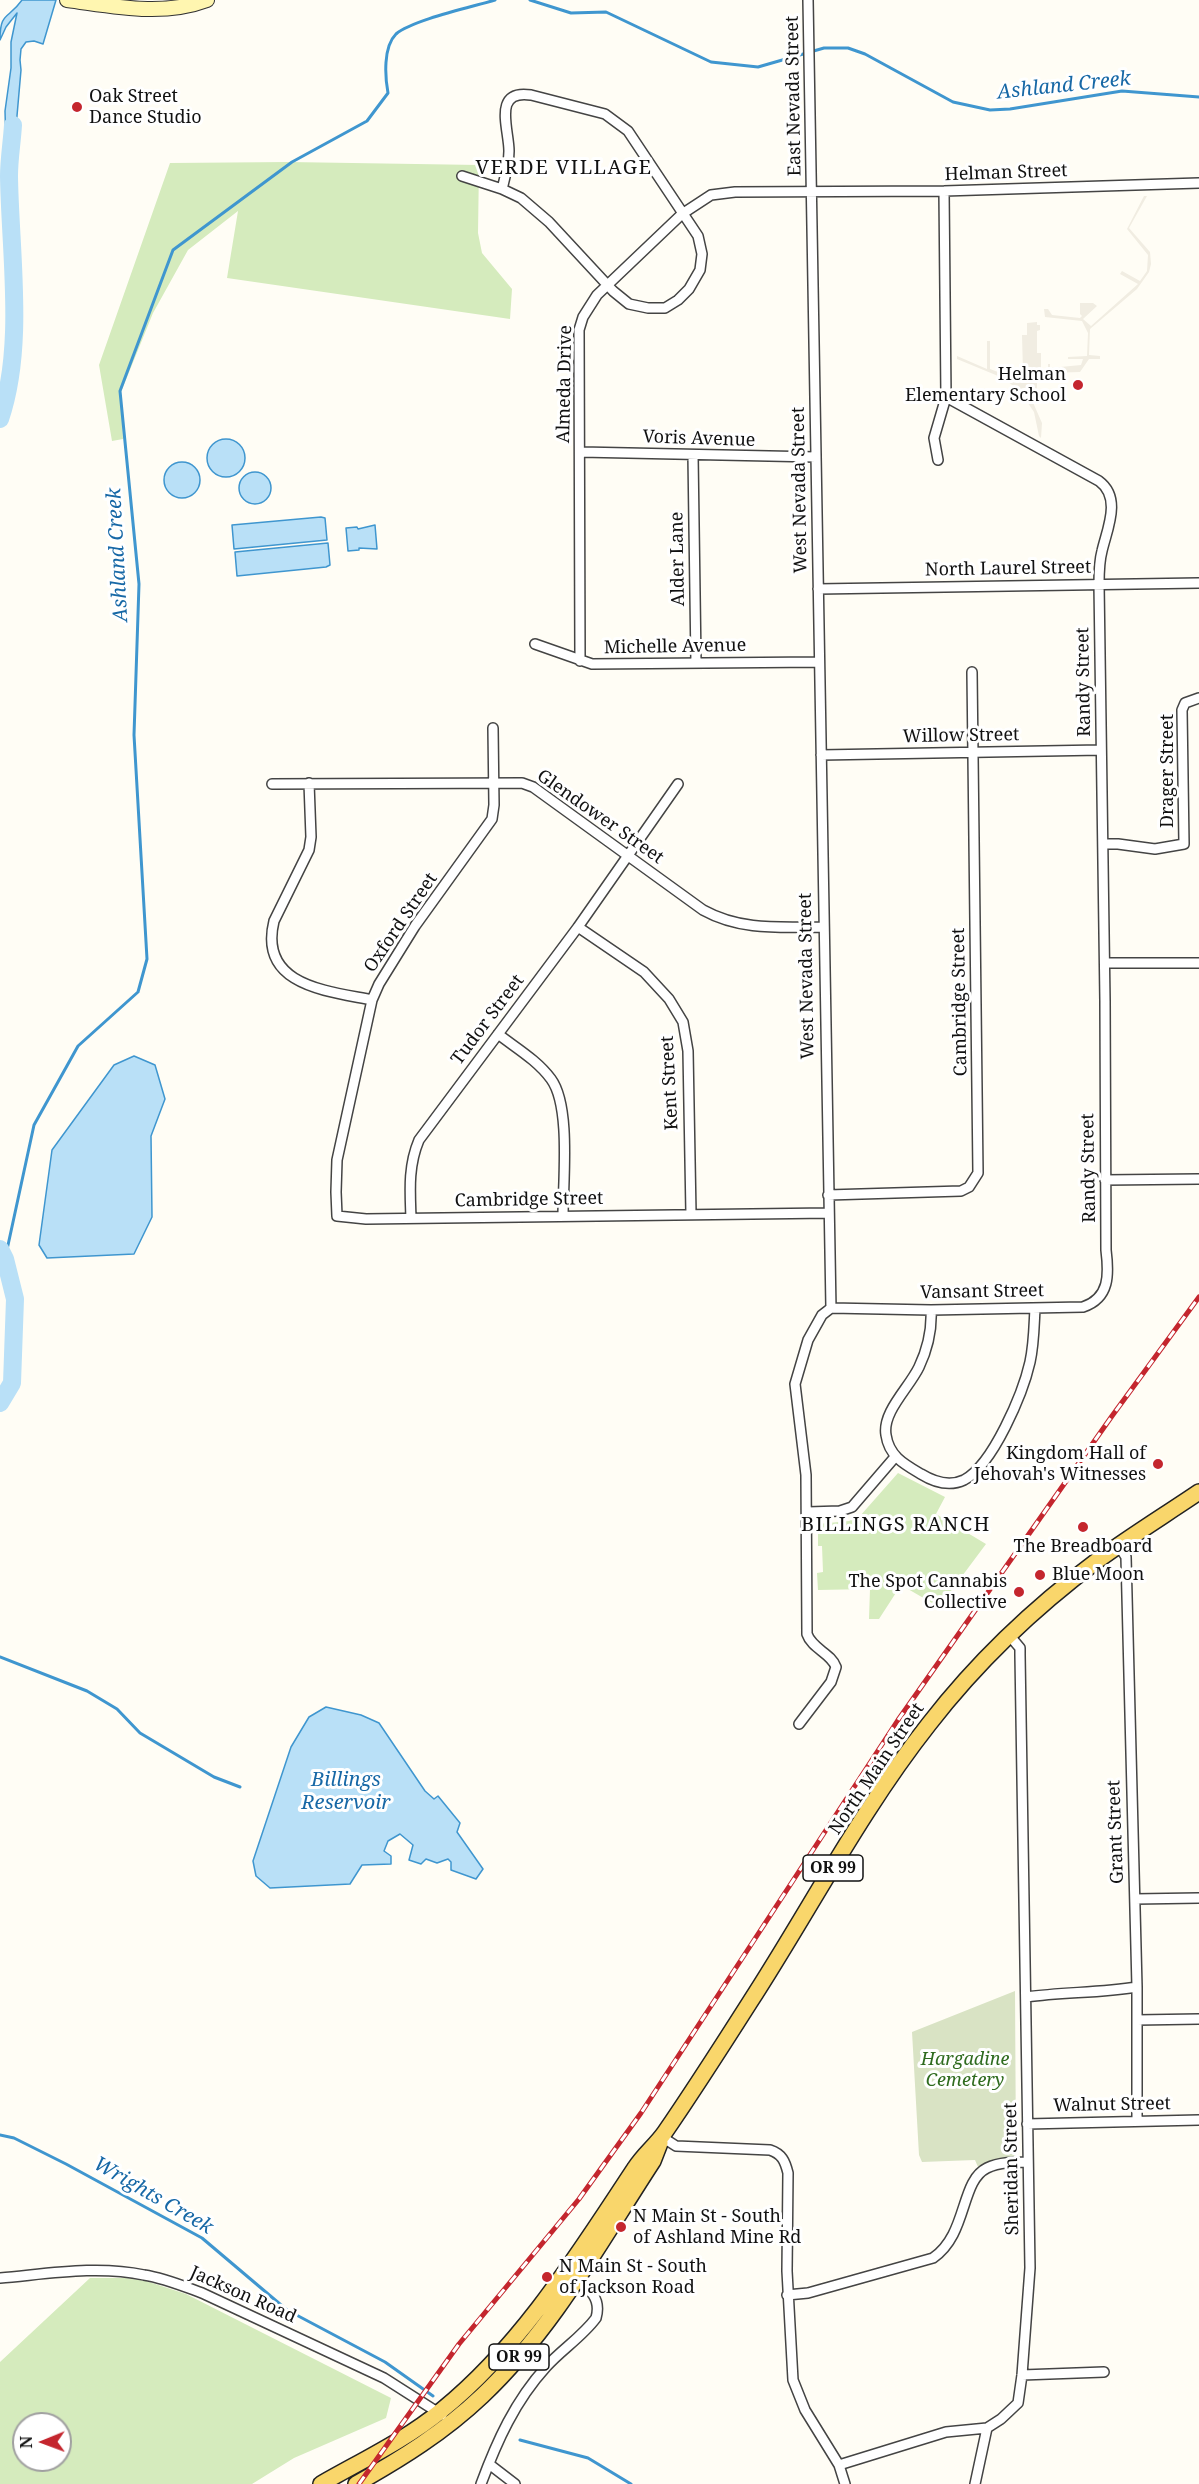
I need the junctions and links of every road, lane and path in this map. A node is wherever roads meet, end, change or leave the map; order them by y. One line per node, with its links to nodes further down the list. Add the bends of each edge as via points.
1 (67, 0): 2 (street, via 158,9)
2 (207, 0)
3 (808, 0): 8 (street, East Nevada Street)
4 (462, 176): 6 (street)
5 (1199, 183): 7 (street, Helman Street)
6 (502, 189): 9 (street, via 509,152 505,107 512,97 525,94 599,112 619,122); 10 (street, via 549,222)
7 (944, 191): 8 (street, Helman Street); 11 (street)
8 (813, 192): 9 (street, Almeda Drive, via 719,193); 14 (street, West Nevada Street)
9 (682, 214): 10 (street, Almeda Drive); 10 (street, via 696,232 702,254 699,275 685,293 670,306 648,308 628,304)
10 (608, 284): 12 (street, Almeda Drive, via 588,307 579,330)
11 (946, 396): 15 (street, via 934,438); 17 (street, Randy Street, via 1108,489 1110,522 1100,561)
12 (581, 452): 13 (street, Voris Avenue); 20 (street, Almeda Drive)
13 (693, 455): 14 (street, Voris Avenue); 22 (street, Alder Lane)
14 (816, 457): 18 (street, West Nevada Street)
15 (938, 460)
16 (1199, 583): 17 (street, North Laurel Street)
17 (1099, 584): 18 (street, North Laurel Street); 26 (street, Randy Street)
18 (818, 589): 21 (street, West Nevada Street)
19 (535, 644): 20 (street, Michelle Avenue)
20 (580, 661): 22 (street, Michelle Avenue)
21 (819, 662): 22 (street, Michelle Avenue); 28 (street, West Nevada Street)
22 (696, 663)
23 (972, 672): 27 (street, Cambridge Street)
24 (1199, 698): 33 (street, Drager Street, via 1185,703 1182,710 1184,844 1155,849)
25 (493, 728): 30 (street, Oxford Street)
26 (1101, 750): 27 (street, Willow Street); 33 (street, Randy Street)
27 (974, 752): 28 (street, Willow Street); 43 (street, Cambridge Street, via 978,1173 961,1191)
28 (820, 755): 36 (street, West Nevada Street)
29 (309, 783): 30 (street, Glendower Street); 31 (street, Glendower Street); 39 (street, via 309,850 274,921 272,947 284,970 299,982)
30 (494, 783): 34 (street, Glendower Street, via 533,787); 39 (street, Oxford Street, via 492,819 387,968)
31 (272, 784)
32 (678, 784): 34 (street, Tudor Street)
33 (1103, 844): 37 (street, Randy Street)
34 (628, 855): 35 (street, Tudor Street); 36 (street, Glendower Street, via 724,921 756,927)
35 (578, 927): 40 (street, Tudor Street); 45 (street, Kent Street, via 644,972 669,999 683,1022 688,1051)
36 (823, 927): 43 (street, West Nevada Street)
37 (1105, 963): 38 (street); 42 (street, Randy Street)
38 (1199, 963)
39 (372, 1000): 48 (street, Oxford Street, via 337,1160 336,1192 338,1216)
40 (498, 1034): 46 (street, via 529,1057 556,1087 562,1113); 47 (street, Tudor Street, via 419,1140 409,1178)
41 (1199, 1179): 42 (street)
42 (1105, 1180): 49 (street, Randy Street)
43 (828, 1195): 44 (street, West Nevada Street)
44 (829, 1213): 45 (street, Cambridge Street); 50 (street, West Nevada Street)
45 (691, 1214): 46 (street, Cambridge Street)
46 (563, 1216): 47 (street, Cambridge Street)
47 (411, 1218): 48 (street, Cambridge Street)
48 (374, 1219)
49 (1109, 1269): 51 (street, Vansant Street, via 1105,1288 1091,1304)
50 (831, 1308): 52 (street, Vansant Street); 55 (street, via 822,1315 808,1340 795,1384)
51 (1035, 1308): 52 (street, Vansant Street); 53 (street, via 1030,1361 1017,1403 997,1441 973,1472 957,1482 940,1483)
52 (931, 1310): 53 (street, via 924,1356 886,1422 887,1443)
53 (894, 1457): 55 (street, via 852,1507)
54 (1199, 1492): 56 (main road, North Main Street / OR 99)
55 (807, 1512): 58 (street, via 807,1634 812,1645 836,1667 831,1682)
56 (1119, 1545): 57 (main road, North Main Street / OR 99); 60 (street, Grant Street, via 1126,1557)
57 (1009, 1635): 62 (street, Sheridan Street, via 1020,1648); 68 (main road, North Main Street / OR 99, via 964,1682 891,1777)
58 (799, 1724)
59 (1199, 1898): 60 (street)
60 (1135, 1899): 61 (street, Grant Street)
61 (1137, 1987): 62 (street); 64 (street, Grant Street)
62 (1027, 1997): 67 (street, Sheridan Street)
63 (1199, 2019): 64 (street)
64 (1137, 2020): 65 (street, Grant Street)
65 (1137, 2120): 66 (street, Walnut Street); 67 (street, Walnut Street)
66 (1199, 2120)
67 (1027, 2124): 69 (street, Sheridan Street)
68 (662, 2137): 70 (main road, North Main Street / OR 99, via 643,2156); 72 (street, via 676,2146 762,2149 782,2156 788,2173)
69 (1029, 2162): 72 (street, via 997,2164 975,2178 953,2237 933,2258 808,2293); 74 (street, Sheridan Street, via 1030,2268)
70 (572, 2276): 75 (main road, OR 99, via 539,2332 513,2364 482,2396); 77 (street, via 594,2295 596,2318 530,2384 515,2406)
71 (0, 2278): 75 (street, Jackson Road, via 117,2271 173,2282 384,2378)
72 (787, 2295): 78 (street, via 793,2380 805,2410)
73 (1104, 2372): 74 (street)
74 (1022, 2375): 76 (street, Sheridan Street, via 1018,2403)
75 (445, 2418): 79 (main road, OR 99, via 415,2429); 80 (main road, OR 99, via 411,2452)
76 (987, 2428): 78 (street, via 946,2432); 84 (street)
77 (489, 2464): 81 (street); 82 (street)
78 (839, 2465): 83 (street)
79 (321, 2484)
80 (356, 2484)
81 (481, 2484)
82 (515, 2484)
83 (845, 2484)
84 (975, 2484)

